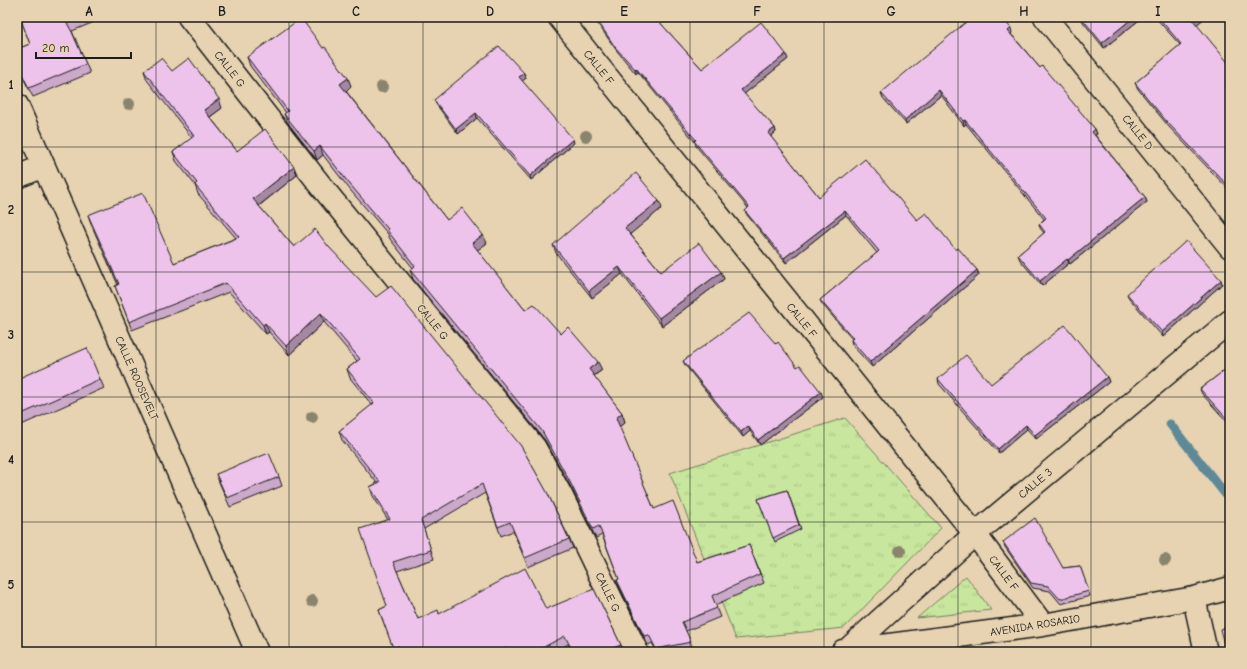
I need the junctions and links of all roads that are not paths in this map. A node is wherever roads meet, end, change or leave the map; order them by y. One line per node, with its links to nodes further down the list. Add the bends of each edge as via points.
1 (189, 17): 16 (street, CALLE G, via 326,192 535,448 561,495)
2 (559, 17): 9 (street, CALLE F)
3 (1045, 17): 7 (street, CALLE D)
4 (17, 105): 5 (street, CALLE ROOSEVELT)
5 (44, 166): 6 (street); 15 (street, CALLE ROOSEVELT)
6 (17, 177)
7 (1230, 247)
8 (1230, 322): 9 (street, CALLE 3)
9 (975, 534): 12 (street, CALLE F); 14 (street, CALLE 3)
10 (1230, 588): 11 (street, AVENIDA ROSARIO)
11 (1194, 598): 12 (street, AVENIDA ROSARIO); 17 (street)
12 (1043, 624): 13 (street, AVENIDA ROSARIO)
13 (899, 648): 14 (street, AVENIDA ROSARIO)
14 (842, 651)
15 (257, 652)
16 (637, 652)
17 (1206, 652)

